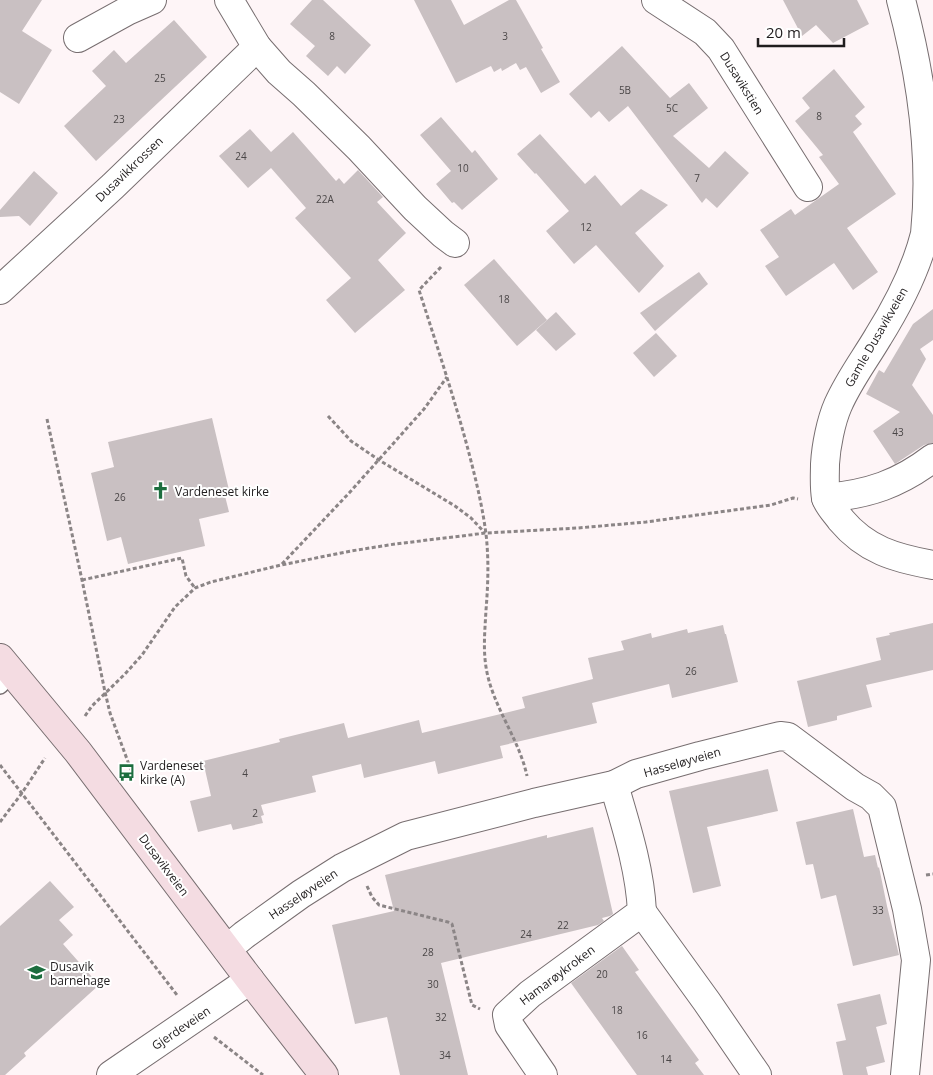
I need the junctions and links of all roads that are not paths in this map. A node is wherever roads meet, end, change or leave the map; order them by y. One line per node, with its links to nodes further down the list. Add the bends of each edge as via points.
1 (152, 0): 5 (street)
2 (229, 0): 6 (street)
3 (656, 0): 7 (street, Dusavikstien, via 705,32 717,44)
4 (901, 0): 11 (street, Gamle Dusavikveien, via 925,100 932,160 932,196 917,261 896,305 838,406 826,448)
5 (78, 38)
6 (257, 47): 8 (street, via 415,208); 9 (street, Dusavikkrossen)
7 (808, 187)
8 (455, 243)
9 (0, 290)
10 (933, 458): 11 (street, via 891,484 848,496)
11 (826, 498): 12 (street, via 849,529 866,542 890,555)
12 (933, 565)
13 (4, 672): 16 (main road, Dusavikveien, via 78,752)
14 (614, 785): 15 (street, via 639,881); 16 (street, Hasseløyveien, via 406,836 342,868); 22 (street, Hasseløyveien, via 636,774 780,736 788,737 877,801 882,807 901,880 916,960)
15 (642, 912): 20 (street, Hamarøykroken, via 506,1015); 21 (street)
16 (227, 949): 17 (main road, Dusavikveien)
17 (250, 980): 18 (street, Gjerdeveien); 19 (main road, Dusavikveien)
18 (111, 1075)
19 (324, 1075)
20 (543, 1075)
21 (757, 1075)
22 (904, 1075)

